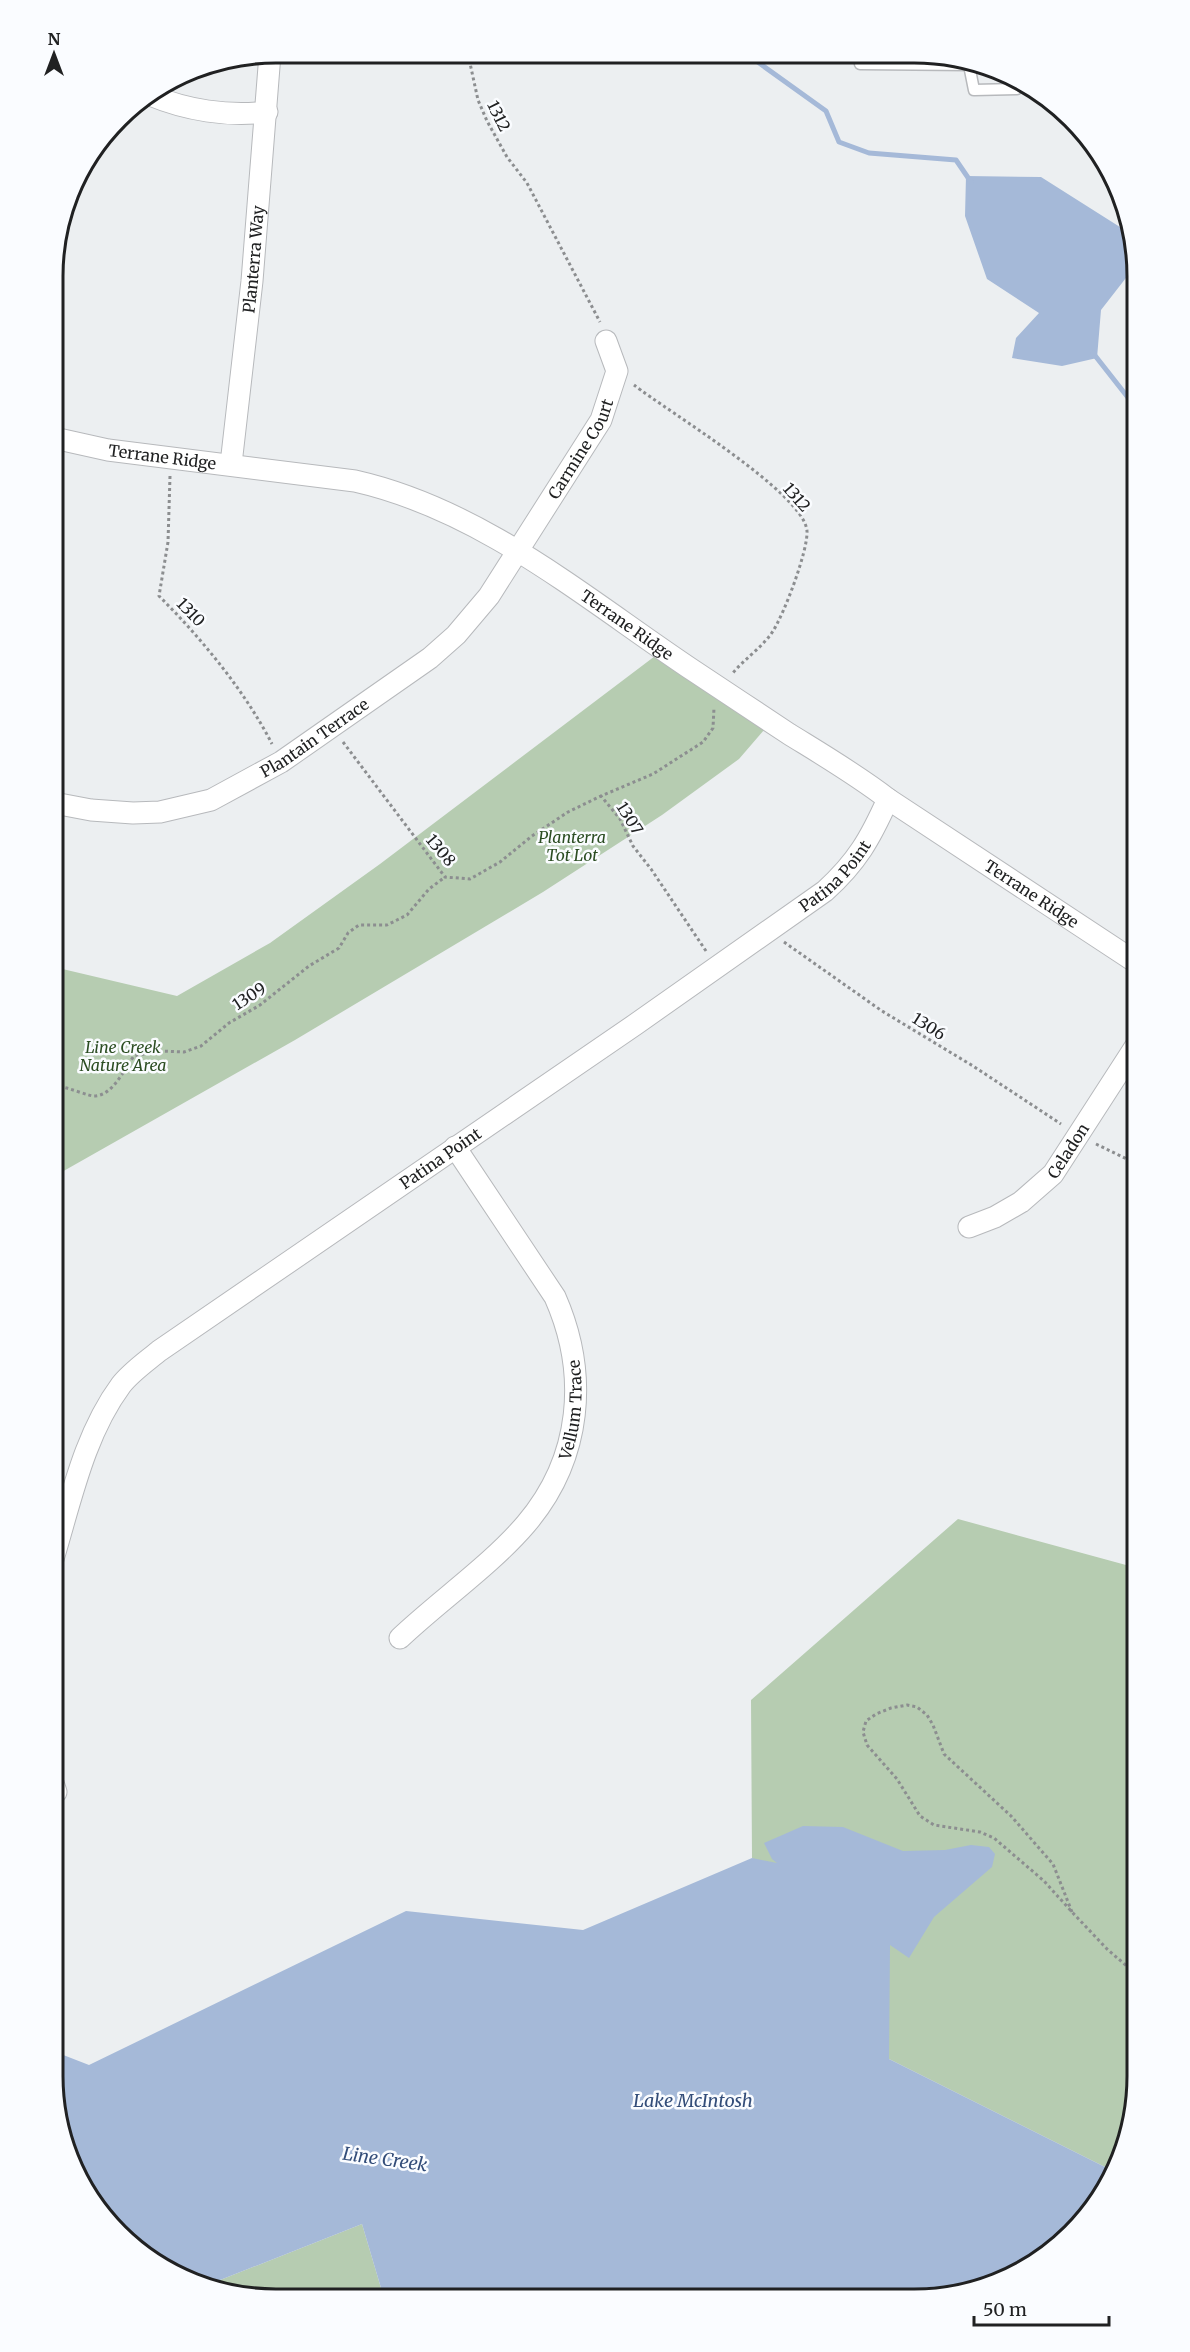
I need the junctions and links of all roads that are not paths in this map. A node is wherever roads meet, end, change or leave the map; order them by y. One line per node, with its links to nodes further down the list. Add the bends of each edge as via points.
1 (270, 63): 7 (street, Planterra Way)
2 (860, 63): 3 (lane)
3 (930, 63)
4 (970, 70): 5 (lane, via 974,90)
5 (1015, 89)
6 (159, 99): 7 (street, via 195,108 247,114)
7 (267, 112): 10 (street, Planterra Way)
8 (606, 341): 11 (street, Carmine Court, via 617,371 601,420)
9 (63, 440): 10 (street, Terrane Ridge, via 108,450)
10 (231, 464): 11 (street, Terrane Ridge, via 391,489 445,511)
11 (519, 551): 12 (street, Terrane Ridge); 13 (street, Plantain Terrace, via 456,635 430,658 281,762 211,800 160,812 102,811)
12 (888, 799): 14 (street, Terrane Ridge); 16 (street, Patina Point, via 872,835 848,870 825,891)
13 (63, 804)
14 (1127, 956)
15 (1127, 1060): 17 (street, Celadon, via 1053,1174 1021,1202)
16 (455, 1147): 18 (street, Patina Point, via 159,1351 122,1383 98,1422); 19 (street, Vellum Trace, via 558,1305 573,1356 577,1386 574,1413 569,1446 541,1505 476,1572)
17 (969, 1227)
18 (63, 1526)
19 (400, 1638)

